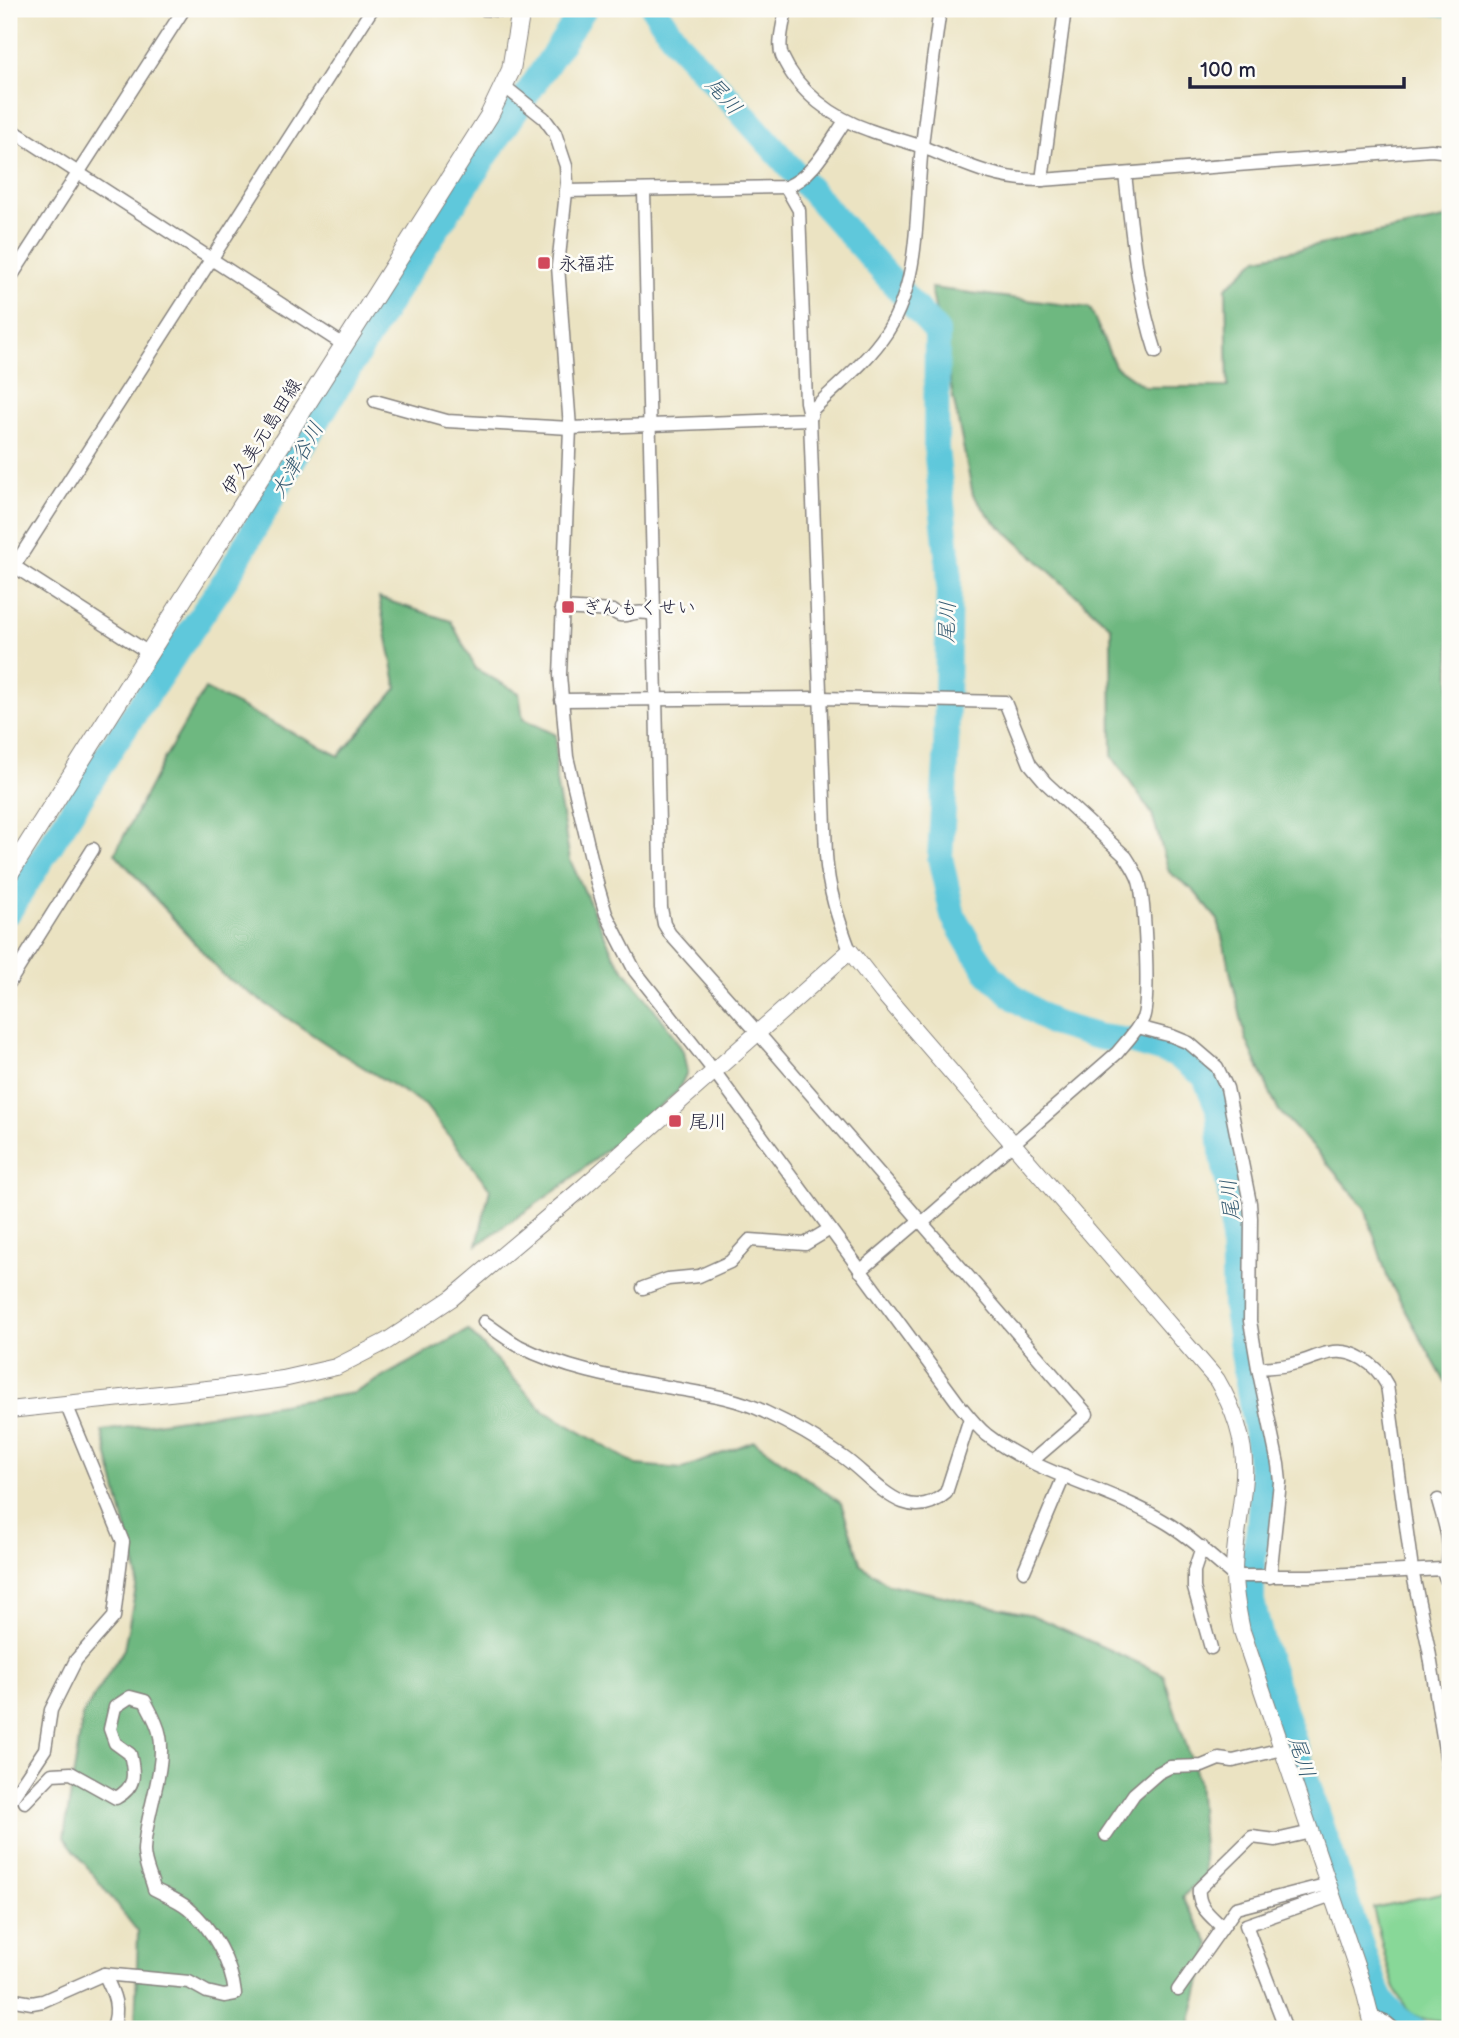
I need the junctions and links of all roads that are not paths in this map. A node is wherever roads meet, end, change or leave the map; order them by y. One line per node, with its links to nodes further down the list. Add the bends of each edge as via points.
1 (184, 9): 13 (street)
2 (372, 9): 19 (street)
3 (483, 9): 7 (street)
4 (786, 9): 9 (street, via 783,57 810,96)
5 (940, 9): 11 (street)
6 (1065, 9): 15 (street)
7 (521, 10): 8 (main road, 伊久美元島田線)
8 (509, 90): 17 (street, via 555,133 566,166); 21 (main road, 伊久美元島田線)
9 (845, 121): 11 (street); 16 (street, via 810,169)
10 (9, 128): 13 (street)
11 (922, 147): 15 (street, via 984,173); 24 (street, via 910,276 898,310 873,350 813,409)
12 (1450, 152): 14 (street)
13 (78, 173): 19 (street); 20 (street)
14 (1125, 174): 15 (street); 22 (street, via 1134,254)
15 (1042, 180)
16 (790, 185): 18 (street); 24 (street, via 799,210)
17 (566, 191): 18 (street); 26 (street, via 558,266)
18 (643, 191): 25 (street)
19 (211, 259): 21 (street); 27 (street)
20 (9, 280)
21 (344, 345): 30 (main road, 伊久美元島田線)
22 (1156, 352)
23 (375, 401): 26 (street, via 447,421)
24 (810, 419): 25 (street); 31 (street)
25 (649, 425): 26 (street); 29 (street)
26 (570, 428): 28 (street)
27 (10, 568): 30 (street)
28 (561, 608): 29 (street, via 613,611 618,616); 32 (street)
29 (653, 614): 33 (street)
30 (149, 653): 35 (main road, 伊久美元島田線)
31 (820, 698): 33 (street); 36 (street, via 828,880); 38 (street, via 1004,702 1030,764 1134,868 1145,938 1144,1014)
32 (561, 700): 33 (street); 40 (street, via 567,757 606,914 635,971)
33 (656, 700): 39 (street, via 664,923)
34 (93, 849): 37 (street)
35 (9, 874)
36 (850, 951): 39 (street); 41 (street)
37 (9, 983)
38 (1136, 1029): 41 (street, via 1117,1053); 47 (street, via 1189,1043 1212,1061 1223,1078 1250,1203 1250,1321)
39 (758, 1032): 40 (street); 42 (street)
40 (714, 1071): 43 (street); 48 (street, via 452,1298 387,1341 336,1367 283,1379)
41 (1013, 1143): 42 (street); 58 (street, via 1217,1380 1227,1398 1243,1454)
42 (921, 1222): 44 (street); 51 (street, via 1087,1414)
43 (830, 1229): 44 (street); 45 (street, via 805,1244 750,1240 730,1262 699,1276 668,1279)
44 (860, 1271): 50 (street)
45 (643, 1289)
46 (484, 1322): 50 (street, via 517,1345 564,1364 712,1395 764,1411 844,1457 888,1495 908,1504 930,1503 946,1493)
47 (1258, 1368): 56 (street, via 1296,1364 1337,1352 1356,1355 1383,1377); 59 (street, via 1280,1482)
48 (66, 1404): 49 (street); 64 (street, via 123,1542 114,1617 76,1660 51,1710 45,1749)
49 (9, 1410)
50 (970, 1418): 51 (street, via 1004,1447)
51 (1032, 1461): 52 (street)
52 (1064, 1475): 54 (street, via 1166,1522); 57 (street)
53 (1438, 1500): 55 (street, via 1449,1539)
54 (1202, 1547): 58 (street); 61 (street, via 1194,1588)
55 (1446, 1568): 56 (street); 60 (street)
56 (1412, 1570): 59 (street); 63 (street)
57 (1024, 1571)
58 (1239, 1576): 59 (street); 62 (street, via 1242,1631)
59 (1268, 1577)
60 (1450, 1589)
61 (1211, 1648)
62 (1282, 1749): 65 (street); 66 (street, via 1202,1766 1170,1767 1134,1794)
63 (1450, 1781)
64 (10, 1800): 69 (street, via 28,1802 52,1774 71,1773 116,1798 127,1792 135,1774 130,1754 115,1743 110,1729 115,1707 130,1697 145,1701 161,1738 144,1855 154,1889 189,1909 218,1941 235,1994 207,1992 189,1982)
65 (1311, 1832): 67 (street); 68 (street, via 1276,1840 1252,1837 1199,1889 1203,1909)
66 (1106, 1835)
67 (1330, 1890): 68 (street, via 1236,1908); 72 (street); 74 (street, via 1246,1926)
68 (1222, 1927): 70 (street)
69 (104, 1974): 71 (street, via 43,2001); 73 (street, via 117,2006)
70 (1178, 1990)
71 (9, 1999)
72 (1373, 2022): 75 (street)
73 (112, 2029)
74 (1286, 2029)
75 (1394, 2029)

